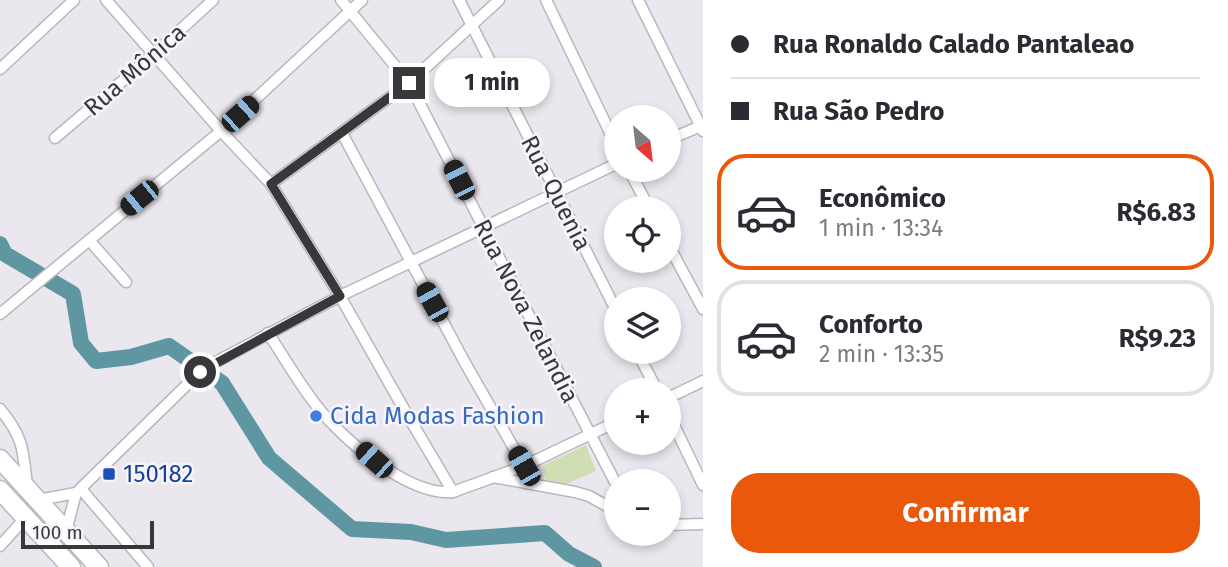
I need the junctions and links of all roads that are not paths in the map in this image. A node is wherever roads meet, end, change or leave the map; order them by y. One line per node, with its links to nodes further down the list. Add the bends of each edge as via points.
1 (74, 0): 13 (street)
2 (106, 0): 12 (street)
3 (214, 0): 12 (street, Rua Mônica)
4 (341, 0): 10 (street, Rua Nova Zelandia)
5 (362, 0): 10 (street)
6 (458, 0): 11 (street, Rua Quenia)
7 (499, 0): 11 (street)
8 (546, 0): 15 (street)
9 (638, 0): 16 (street)
10 (352, 12): 14 (street, Rua Nova Zelandia); 17 (street)
11 (472, 25): 14 (street); 23 (street, Rua Quenia)
12 (153, 55): 17 (street); 20 (street, Rua Mônica)
13 (0, 69)
14 (409, 83): 18 (street); 24 (street, Rua Nova Zelandia)
15 (604, 120)
16 (702, 128): 19 (street)
17 (221, 131): 22 (street); 25 (street)
18 (342, 133): 22 (street); 26 (street)
19 (681, 135)
20 (55, 138)
21 (604, 170): 23 (street)
22 (271, 184): 30 (street)
23 (556, 194): 24 (street); 29 (street, Rua Quenia)
24 (484, 228): 26 (street); 38 (street, Rua Nova Zelandia)
25 (89, 240): 28 (street); 32 (street)
26 (410, 263): 30 (street); 41 (street)
27 (681, 268): 31 (street)
28 (127, 282)
29 (604, 287)
30 (340, 296): 33 (street); 47 (street)
31 (703, 309)
32 (0, 314)
33 (268, 333): 46 (street, via 200,372); 47 (street, via 316,405 374,460 434,491)
34 (703, 382): 35 (street)
35 (681, 392)
36 (0, 410): 48 (street, via 19,436)
37 (604, 428): 38 (street)
38 (589, 435): 41 (street); 42 (street, Rua Nova Zelandia)
39 (681, 440): 44 (street)
40 (0, 459): 48 (highway)
41 (524, 466): 43 (street)
42 (608, 469)
43 (493, 477): 47 (street); 49 (street, via 575,492)
44 (703, 485)
45 (0, 490): 50 (highway)
46 (78, 491): 48 (street); 53 (street); 57 (street)
47 (453, 492)
48 (32, 494): 53 (highway)
49 (604, 505)
50 (26, 517): 54 (street); 55 (highway)
51 (703, 524): 52 (street)
52 (681, 525)
53 (66, 531): 56 (highway)
54 (0, 546)
55 (71, 567)
56 (99, 567)
57 (148, 567)

